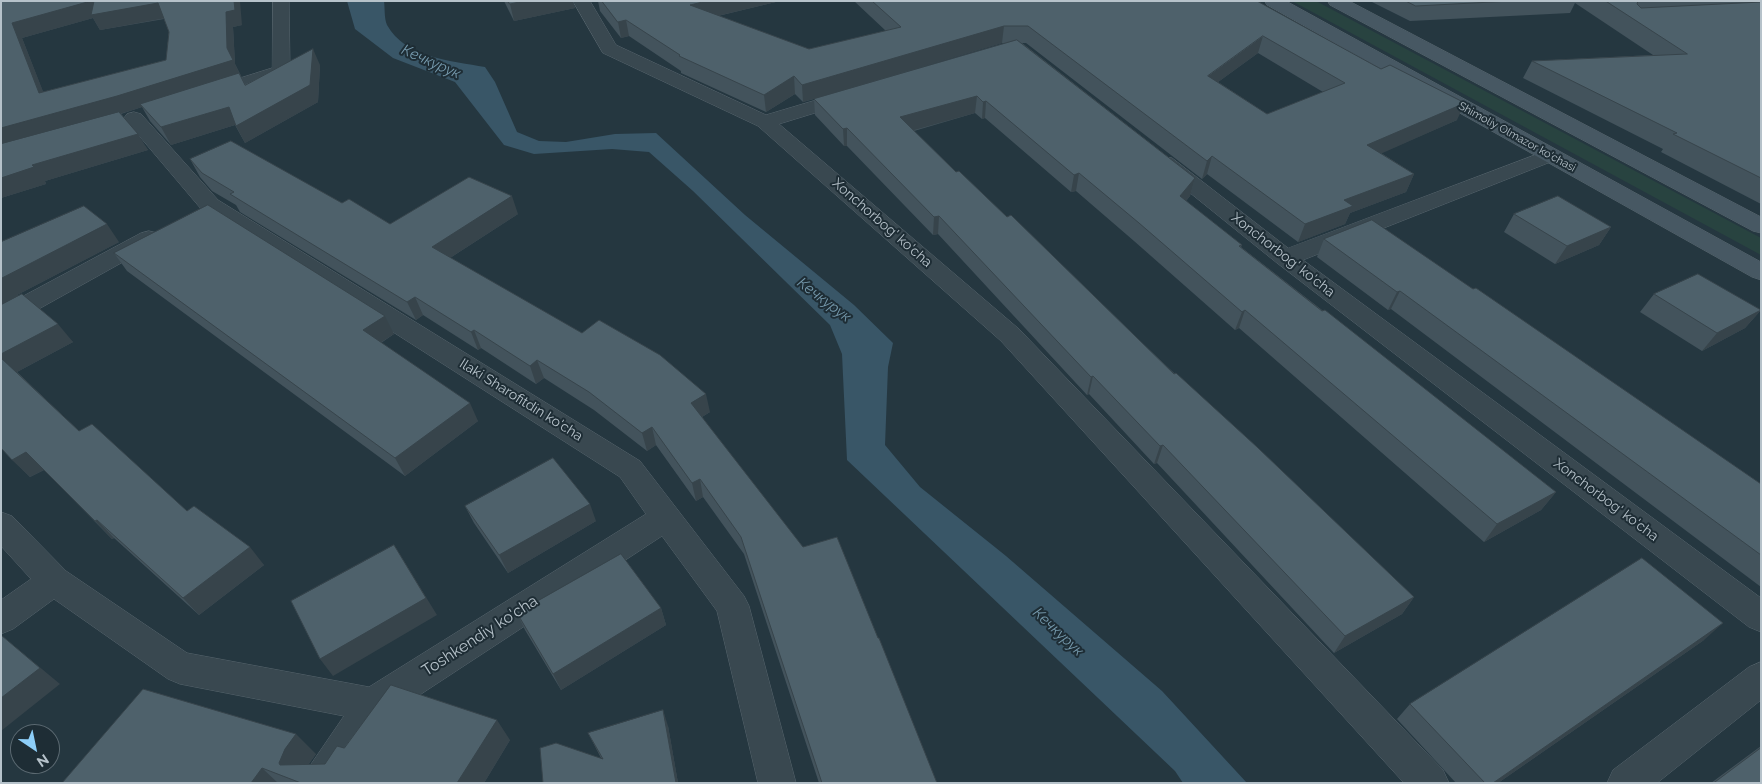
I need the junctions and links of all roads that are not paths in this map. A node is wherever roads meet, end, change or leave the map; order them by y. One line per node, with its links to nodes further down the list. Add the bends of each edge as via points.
1 (281, 1): 6 (street, via 281,71)
2 (1273, 1): 10 (main road, Shimoliy Olmazor ko'chasi)
3 (1336, 1): 11 (main road)
4 (590, 4): 8 (street, Xonchorbog' ko'cha, via 605,46 609,49)
5 (868, 91): 8 (street)
6 (191, 100)
7 (134, 118): 16 (street, Ilaki Sharofitdin ko'cha, via 201,210 630,469)
8 (765, 122): 25 (street, Xonchorbog' ko'cha, via 1010,335)
9 (1144, 147): 13 (street, Xonchorbog' ko'cha)
10 (1551, 156): 13 (street); 14 (main road, Shimoliy Olmazor ko'chasi)
11 (1761, 226)
12 (166, 229): 15 (street)
13 (1285, 258): 19 (street, Xonchorbog' ko'cha)
14 (1761, 272)
15 (1, 320)
16 (666, 516): 22 (street, Toshkendiy ko'cha); 24 (street, Ilaki Sharofitdin ko'cha, via 732,606)
17 (1, 525): 18 (street)
18 (54, 581): 20 (street); 22 (street, via 180,668)
19 (1761, 616)
20 (1, 619)
21 (1761, 678): 26 (street)
22 (372, 705): 23 (street, Toshkendiy ko'cha)
23 (320, 783)
24 (777, 783)
25 (1430, 783)
26 (1626, 783)

